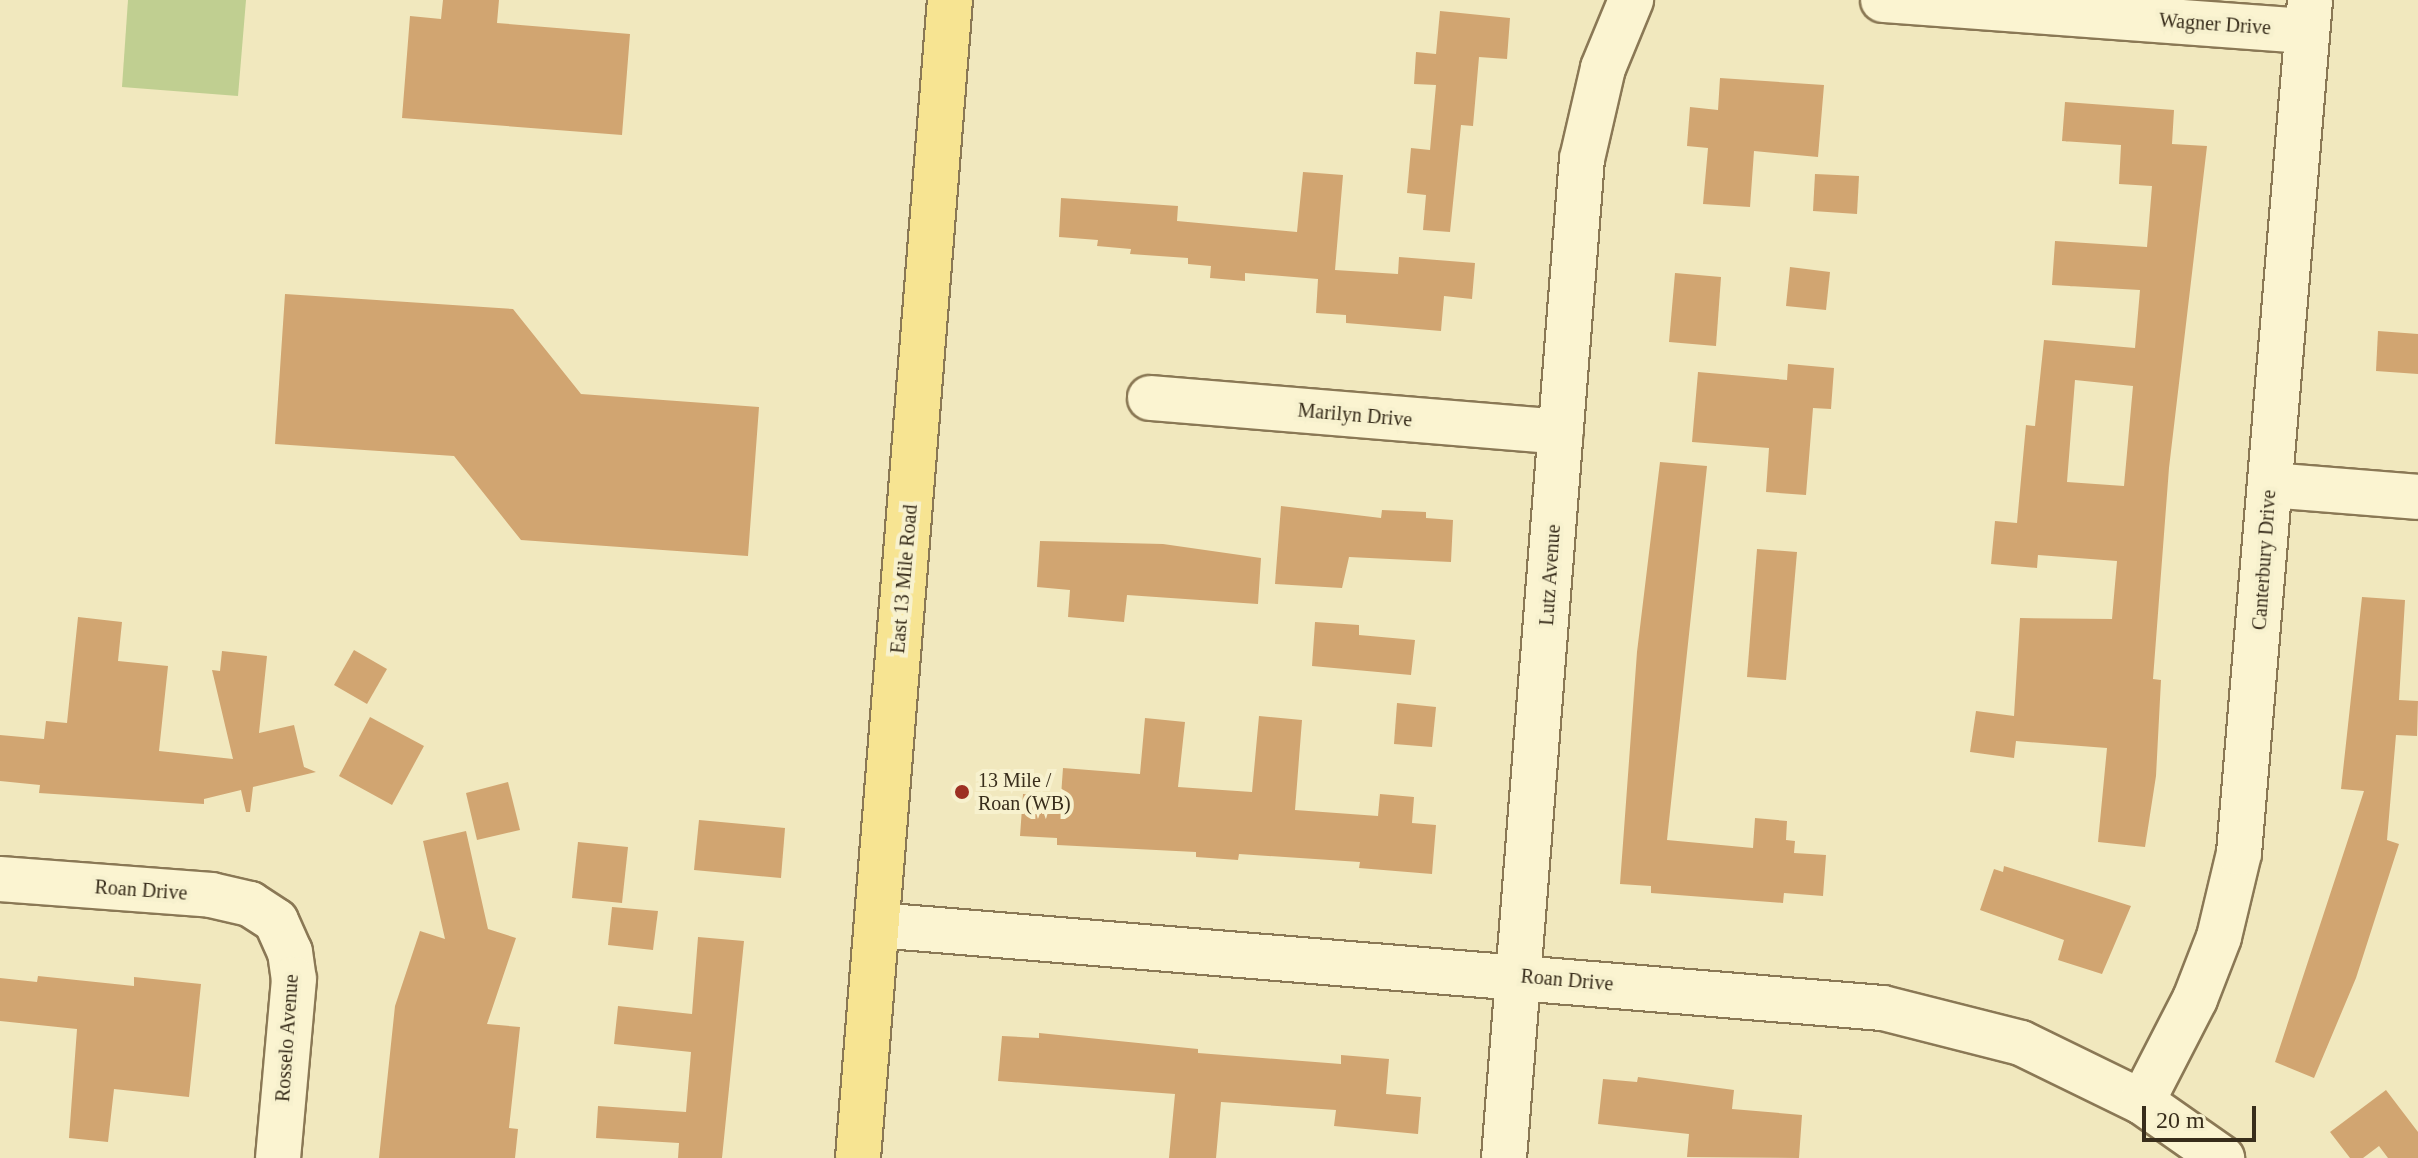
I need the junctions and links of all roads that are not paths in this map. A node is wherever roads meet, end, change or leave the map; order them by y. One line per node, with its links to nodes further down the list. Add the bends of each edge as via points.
1 (950, 0): 11 (main road, East 13 Mile Road)
2 (1631, 0): 6 (street, Lutz Avenue, via 1610,43 1587,130)
3 (1883, 0): 4 (street, Wagner Drive)
4 (2309, 16): 7 (street, Canterbury Drive)
5 (1150, 398): 6 (street, Marilyn Drive)
6 (1561, 432): 12 (street, Lutz Avenue)
7 (2270, 485): 8 (street); 13 (street, Canterbury Drive, via 2239,853 2219,937 2195,999)
8 (2418, 497)
9 (0, 879): 10 (street, Roan Drive, via 211,895 250,904)
10 (276, 921): 14 (street, Rosselo Avenue, via 290,952 294,979)
11 (877, 925): 12 (street, Roan Drive); 15 (main road, East 13 Mile Road)
12 (1519, 976): 13 (street, Roan Drive, via 1896,1011 2021,1043); 16 (street, Lutz Avenue)
13 (2142, 1102): 17 (street, Roan Drive)
14 (278, 1158)
15 (858, 1158)
16 (1504, 1158)
17 (2222, 1158)

